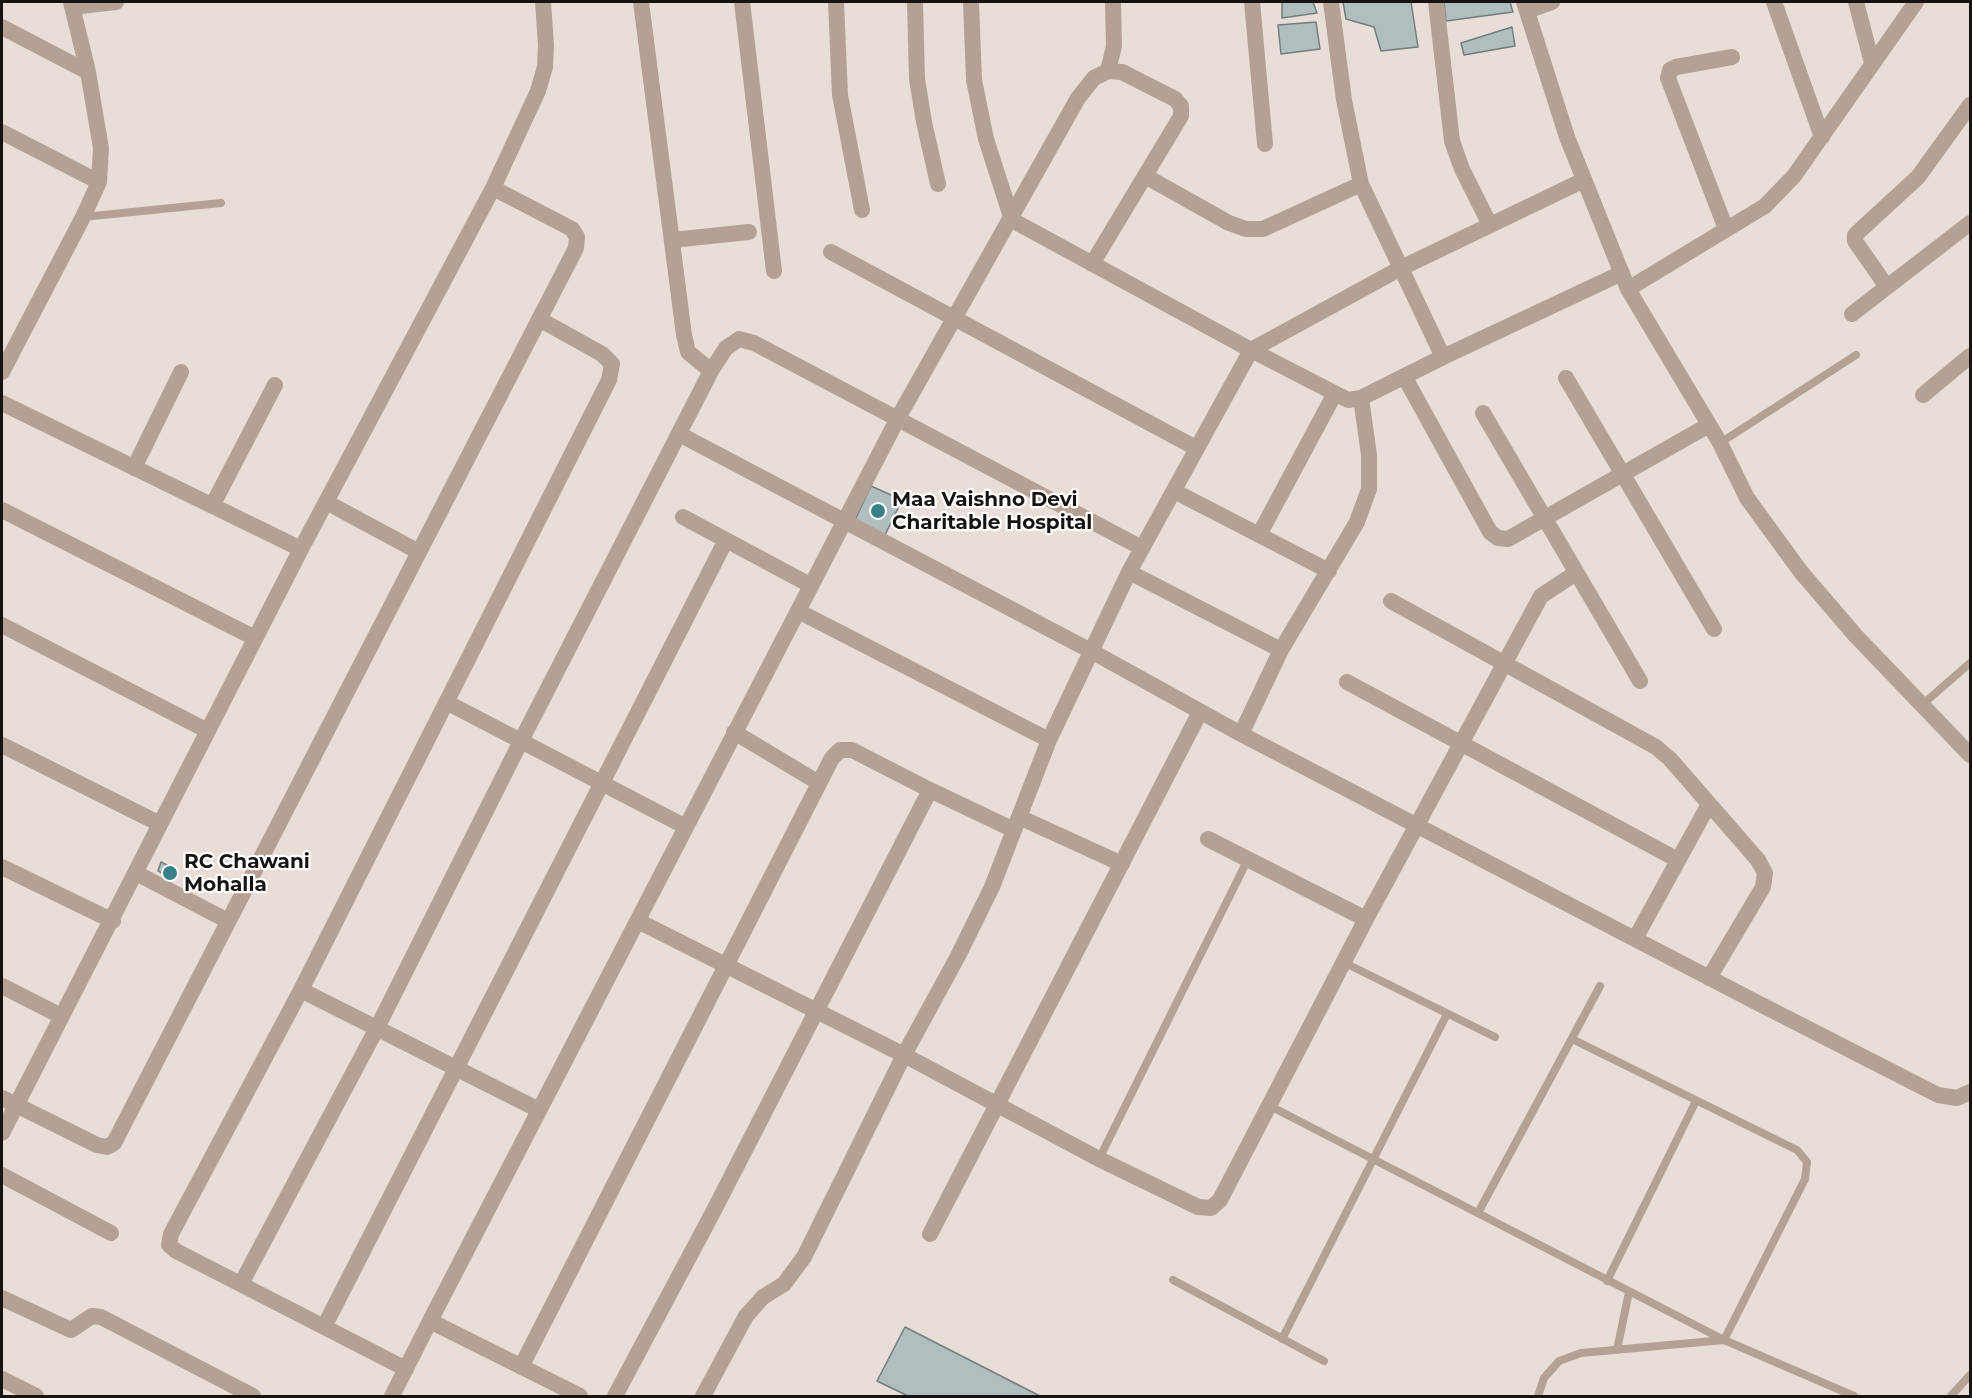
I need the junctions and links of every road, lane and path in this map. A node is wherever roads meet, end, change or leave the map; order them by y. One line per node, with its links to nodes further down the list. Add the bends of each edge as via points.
1 (116, 2): 16 (street)
2 (543, 2): 32 (street, via 545,67 538,91)
3 (641, 2): 41 (street)
4 (742, 2): 45 (street)
5 (836, 2): 34 (street, via 840,95)
6 (915, 2): 30 (street, via 917,79)
7 (971, 2): 36 (street, via 974,80 986,139)
8 (1113, 2): 21 (street, via 1114,46)
9 (1252, 2): 26 (street)
10 (1331, 2): 31 (street, via 1344,100)
11 (1436, 2): 38 (street, via 1452,141)
12 (1552, 2): 17 (street)
13 (1774, 2): 25 (street)
14 (1856, 2): 20 (street)
15 (1916, 2): 20 (street)
16 (71, 4): 22 (street)
17 (1526, 6): 28 (street)
18 (2, 27): 22 (street)
19 (1732, 57): 39 (street, via 1676,67 1670,70 1668,78)
20 (1872, 63): 25 (street)
21 (1108, 71): 27 (street, via 1122,72 1175,99 1181,106 1181,116); 36 (street, via 1094,78 1078,99)
22 (88, 72): 29 (street, via 101,148)
23 (1971, 105): 47 (street, via 1918,177 1855,235 1855,241)
24 (2, 132): 29 (street)
25 (1822, 137): 39 (street, via 1794,176 1765,206)
26 (1266, 144)
27 (1145, 176): 31 (street, via 1246,229 1263,229); 43 (street)
28 (1584, 180): 38 (street); 46 (street)
29 (99, 182): 35 (street)
30 (938, 184)
31 (1361, 184): 44 (street)
32 (493, 188): 49 (street, via 562,222 577,237 576,248); 75 (street)
33 (220, 203): 35 (lane)
34 (862, 210)
35 (83, 217): 51 (street)
36 (1012, 220): 43 (street); 50 (street)
37 (1971, 222): 47 (street)
38 (1490, 225): 44 (street)
39 (1726, 229): 46 (street)
40 (749, 231): 41 (street)
41 (672, 240): 56 (street, via 688,352)
42 (831, 252): 50 (street)
43 (1092, 264): 52 (street)
44 (1401, 268): 52 (street); 55 (street)
45 (774, 271)
46 (1625, 281): 55 (street); 68 (street)
47 (1887, 287): 48 (street)
48 (1852, 314)
49 (539, 319): 85 (street); 101 (street, via 602,354 612,364 609,380)
50 (952, 319): 67 (street); 71 (street)
51 (8, 342): 57 (street)
52 (1251, 350): 62 (street); 71 (street)
53 (1856, 356): 70 (lane)
54 (1971, 356): 63 (street)
55 (1443, 357): 59 (street)
56 (711, 371): 67 (street, via 726,348 739,339 754,343); 69 (street)
57 (2, 372)
58 (181, 372): 72 (street)
59 (1404, 376): 64 (street); 79 (street, via 1490,532 1508,539)
60 (1566, 378): 73 (street)
61 (275, 385): 76 (street)
62 (1334, 395): 64 (street, via 1348,400); 81 (street)
63 (1923, 395)
64 (1361, 398): 86 (street, via 1369,489 1357,522)
65 (2, 403): 72 (street)
66 (1483, 413): 79 (street)
67 (898, 418): 80 (street); 83 (street)
68 (1709, 425): 70 (street); 73 (street)
69 (679, 434): 80 (street); 107 (street)
70 (1720, 443): 102 (street, via 1747,498 1801,572 1855,635)
71 (1196, 448): 74 (street)
72 (134, 468): 76 (street)
73 (1623, 476): 79 (street); 93 (street)
74 (1174, 491): 81 (street); 83 (street)
75 (326, 502): 84 (street); 85 (street)
76 (212, 506): 84 (street)
77 (2, 510): 94 (street)
78 (683, 517): 82 (street)
79 (1544, 518): 88 (street)
80 (845, 521): 89 (street); 96 (street)
81 (1259, 535): 86 (street)
82 (726, 540): 89 (street); 112 (street)
83 (1142, 548): 87 (street)
84 (301, 549): 94 (street)
85 (418, 552): 128 (street)
86 (1329, 571): 95 (street)
87 (1130, 572): 95 (street); 96 (street)
88 (1576, 573): 97 (street, via 1541,596); 99 (street)
89 (810, 585): 91 (street)
90 (1390, 601): 97 (street)
91 (798, 611): 105 (street); 108 (street)
92 (2, 625): 104 (street)
93 (1714, 629)
94 (255, 638): 104 (street)
95 (1281, 650): 106 (street)
96 (1091, 651): 103 (street); 108 (street)
97 (1506, 662): 109 (street); 115 (street, via 1656,747)
98 (1971, 663): 102 (lane)
99 (1640, 681)
100 (1347, 682): 109 (street)
101 (447, 703): 107 (street); 136 (street)
102 (1923, 704): 111 (street)
103 (1200, 712): 106 (street); 123 (street)
104 (208, 731): 117 (street)
105 (734, 732): 113 (street); 119 (street)
106 (1241, 734): 118 (street)
107 (522, 739): 112 (street); 140 (street)
108 (1049, 740): 116 (street)
109 (1461, 742): 118 (street); 122 (street)
110 (2, 745): 117 (street)
111 (1971, 755)
112 (601, 781): 119 (street); 144 (street)
113 (819, 783): 114 (street, via 832,758 840,750 852,750); 132 (street)
114 (930, 790): 116 (street); 137 (street)
115 (1709, 804): 122 (street); 133 (street, via 1765,873 1763,887)
116 (1016, 823): 123 (street); 143 (street, via 987,897)
117 (160, 824): 125 (street)
118 (1416, 825): 126 (street); 130 (street)
119 (686, 827): 129 (street)
120 (1208, 839): 121 (street)
121 (1248, 859): 126 (street); 153 (lane)
122 (1678, 860): 130 (street)
123 (1122, 864): 148 (street)
124 (2, 867): 127 (street)
125 (136, 873): 127 (street); 128 (street)
126 (1365, 919): 131 (street)
127 (112, 921): 139 (street)
128 (228, 921): 146 (street, via 114,1143 107,1148 97,1145)
129 (638, 921): 132 (street); 150 (street)
130 (1635, 939): 133 (street)
131 (1343, 962): 138 (lane); 149 (street)
132 (727, 966): 137 (street); 169 (street)
133 (1709, 978): 145 (street, via 1938,1095 1957,1098)
134 (2, 986): 139 (street)
135 (1600, 986): 142 (lane)
136 (301, 990): 140 (street); 160 (street, via 171,1234 169,1245 176,1251)
137 (815, 1010): 143 (street); 177 (street)
138 (1447, 1014): 141 (lane); 152 (lane)
139 (61, 1016): 146 (street)
140 (378, 1028): 144 (street); 160 (street)
141 (1496, 1037)
142 (1572, 1039): 147 (lane); 155 (lane)
143 (904, 1055): 148 (street); 178 (street, via 804,1257 784,1284 763,1297 746,1316)
144 (455, 1069): 150 (street); 164 (street)
145 (1971, 1092)
146 (8, 1101): 151 (street)
147 (1696, 1101): 159 (lane); 166 (lane, via 1797,1150 1807,1162 1805,1179)
148 (997, 1105): 153 (street); 157 (street)
149 (1270, 1106): 152 (lane); 153 (street, via 1220,1200 1211,1208 1198,1207)
150 (539, 1110): 163 (street)
151 (2, 1133)
152 (1372, 1158): 155 (lane); 165 (lane)
153 (1099, 1159)
154 (2, 1175): 156 (street)
155 (1478, 1213): 159 (lane)
156 (111, 1233)
157 (930, 1234)
158 (1173, 1280): 165 (lane)
159 (1607, 1281): 161 (lane)
160 (241, 1284): 164 (street)
161 (1629, 1292): 166 (lane); 167 (lane)
162 (2, 1298): 174 (street, via 71,1330 92,1316 101,1317)
163 (430, 1321): 169 (street); 170 (street)
164 (324, 1327): 170 (street)
165 (1282, 1339): 168 (lane)
166 (1724, 1340): 167 (lane); 180 (lane)
167 (1617, 1350): 179 (lane, via 1581,1353 1558,1361 1544,1378)
168 (1324, 1361)
169 (521, 1367): 176 (street)
170 (406, 1369): 175 (street)
171 (1971, 1375): 181 (lane)
172 (2, 1379): 173 (street)
173 (36, 1396)
174 (253, 1396)
175 (392, 1396)
176 (580, 1396)
177 (615, 1396)
178 (703, 1396)
179 (1538, 1396)
180 (1854, 1396)
181 (1951, 1396)

